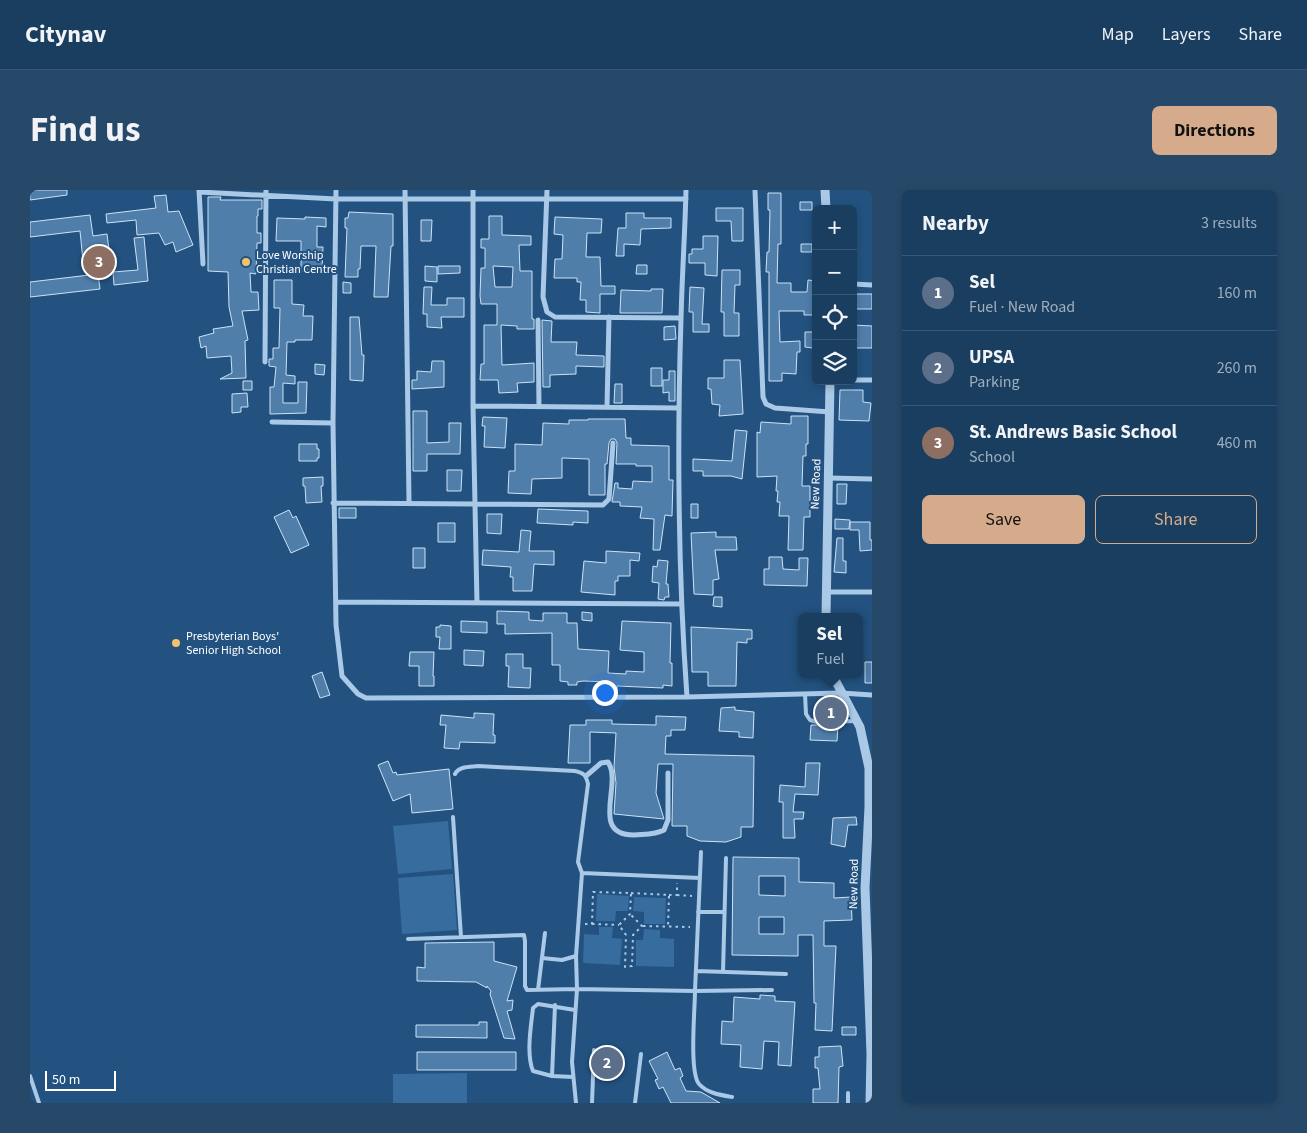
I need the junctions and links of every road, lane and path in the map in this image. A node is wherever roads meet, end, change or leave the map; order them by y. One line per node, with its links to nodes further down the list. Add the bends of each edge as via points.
1 (336, 190): 12 (street)
2 (405, 190): 14 (street)
3 (473, 190): 10 (street)
4 (547, 190): 11 (street)
5 (686, 190): 13 (street)
6 (755, 190): 30 (street, via 763,397 766,404 775,408)
7 (825, 190): 15 (street)
8 (199, 191): 9 (street); 16 (street)
9 (266, 192): 12 (street); 22 (street)
10 (473, 198): 11 (street); 14 (street); 26 (street)
11 (547, 198): 13 (street); 19 (street, via 543,297 547,312 555,317)
12 (336, 199): 14 (street); 32 (street)
13 (686, 199): 20 (street)
14 (405, 200): 36 (street)
15 (826, 205)
16 (203, 264)
17 (857, 284): 18 (street)
18 (872, 285)
19 (609, 317): 20 (street); 28 (street)
20 (680, 318): 29 (street)
21 (538, 320): 27 (street)
22 (265, 362)
23 (857, 380): 24 (street)
24 (872, 380)
25 (830, 385): 30 (street, New Road)
26 (473, 406): 27 (street); 38 (street)
27 (539, 406): 28 (street)
28 (607, 407): 29 (street)
29 (679, 408): 43 (street)
30 (830, 412): 34 (street, New Road)
31 (272, 422): 32 (street)
32 (333, 423): 37 (street)
33 (613, 443): 38 (street, via 609,499 603,505)
34 (829, 478): 35 (street); 39 (street, New Road)
35 (872, 479)
36 (409, 502): 37 (street); 38 (street)
37 (333, 503): 41 (street)
38 (476, 504): 42 (street)
39 (826, 592): 40 (street); 44 (street, New Road)
40 (872, 592)
41 (336, 602): 42 (street); 49 (street, via 342,676 366,698)
42 (477, 603): 43 (street)
43 (680, 604): 49 (street)
44 (826, 613)
45 (834, 678): 46 (street, New Road)
46 (842, 693): 47 (street); 48 (street); 50 (street, New Road)
47 (805, 694): 49 (street); 50 (lane, via 806,714 810,720)
48 (872, 695)
49 (686, 697)
50 (857, 721): 60 (street, New Road, via 869,768)
51 (668, 773): 53 (street, via 668,820 664,830 657,834 631,835 614,829 610,824 612,784 608,762 601,763)
52 (455, 774): 53 (lane, via 462,768 478,766 575,771)
53 (586, 776): 57 (lane, via 587,796 578,862)
54 (453, 817): 77 (lane)
55 (701, 852): 59 (lane)
56 (726, 858): 66 (lane)
57 (582, 873): 58 (lane); 68 (lane)
58 (678, 878): 59 (lane); 63 (path)
59 (700, 878): 64 (lane)
60 (868, 888): 102 (street, New Road)
61 (631, 894): 62 (path); 67 (path); 69 (path, via 593,892)
62 (669, 895): 63 (path); 72 (path)
63 (677, 895): 64 (path)
64 (699, 896): 65 (lane)
65 (698, 912): 66 (lane); 73 (lane)
66 (724, 912): 82 (lane)
67 (630, 914): 70 (path); 71 (path)
68 (578, 924): 69 (path); 79 (lane)
69 (592, 924): 70 (path)
70 (619, 925): 75 (path)
71 (642, 926): 72 (path); 76 (path)
72 (668, 927): 73 (path)
73 (698, 928): 81 (lane)
74 (545, 933): 80 (lane)
75 (626, 935): 76 (path); 76 (path, via 624,966 632,966)
76 (633, 935)
77 (461, 937): 78 (lane); 85 (lane, via 524,935 525,988)
78 (408, 939)
79 (576, 956): 80 (lane, via 562,960); 84 (lane)
80 (542, 958): 85 (lane)
81 (696, 972): 82 (lane); 86 (lane)
82 (723, 972): 83 (lane)
83 (786, 974)
84 (577, 989): 85 (lane); 86 (lane); 89 (lane)
85 (538, 990)
86 (695, 990): 87 (lane); 96 (lane, via 696,1078 704,1088)
87 (772, 990)
88 (554, 1005): 89 (lane); 93 (lane); 93 (lane, via 538,1004 533,1008 530,1038 533,1071)
89 (575, 1010): 94 (lane)
90 (594, 1050): 99 (lane)
91 (641, 1054): 100 (lane)
92 (30, 1076): 97 (lane)
93 (552, 1076): 94 (lane)
94 (572, 1077): 98 (lane)
95 (848, 1093): 101 (lane)
96 (732, 1097)
97 (39, 1103)
98 (576, 1103)
99 (592, 1103)
100 (635, 1103)
101 (848, 1103)
102 (870, 1103)

